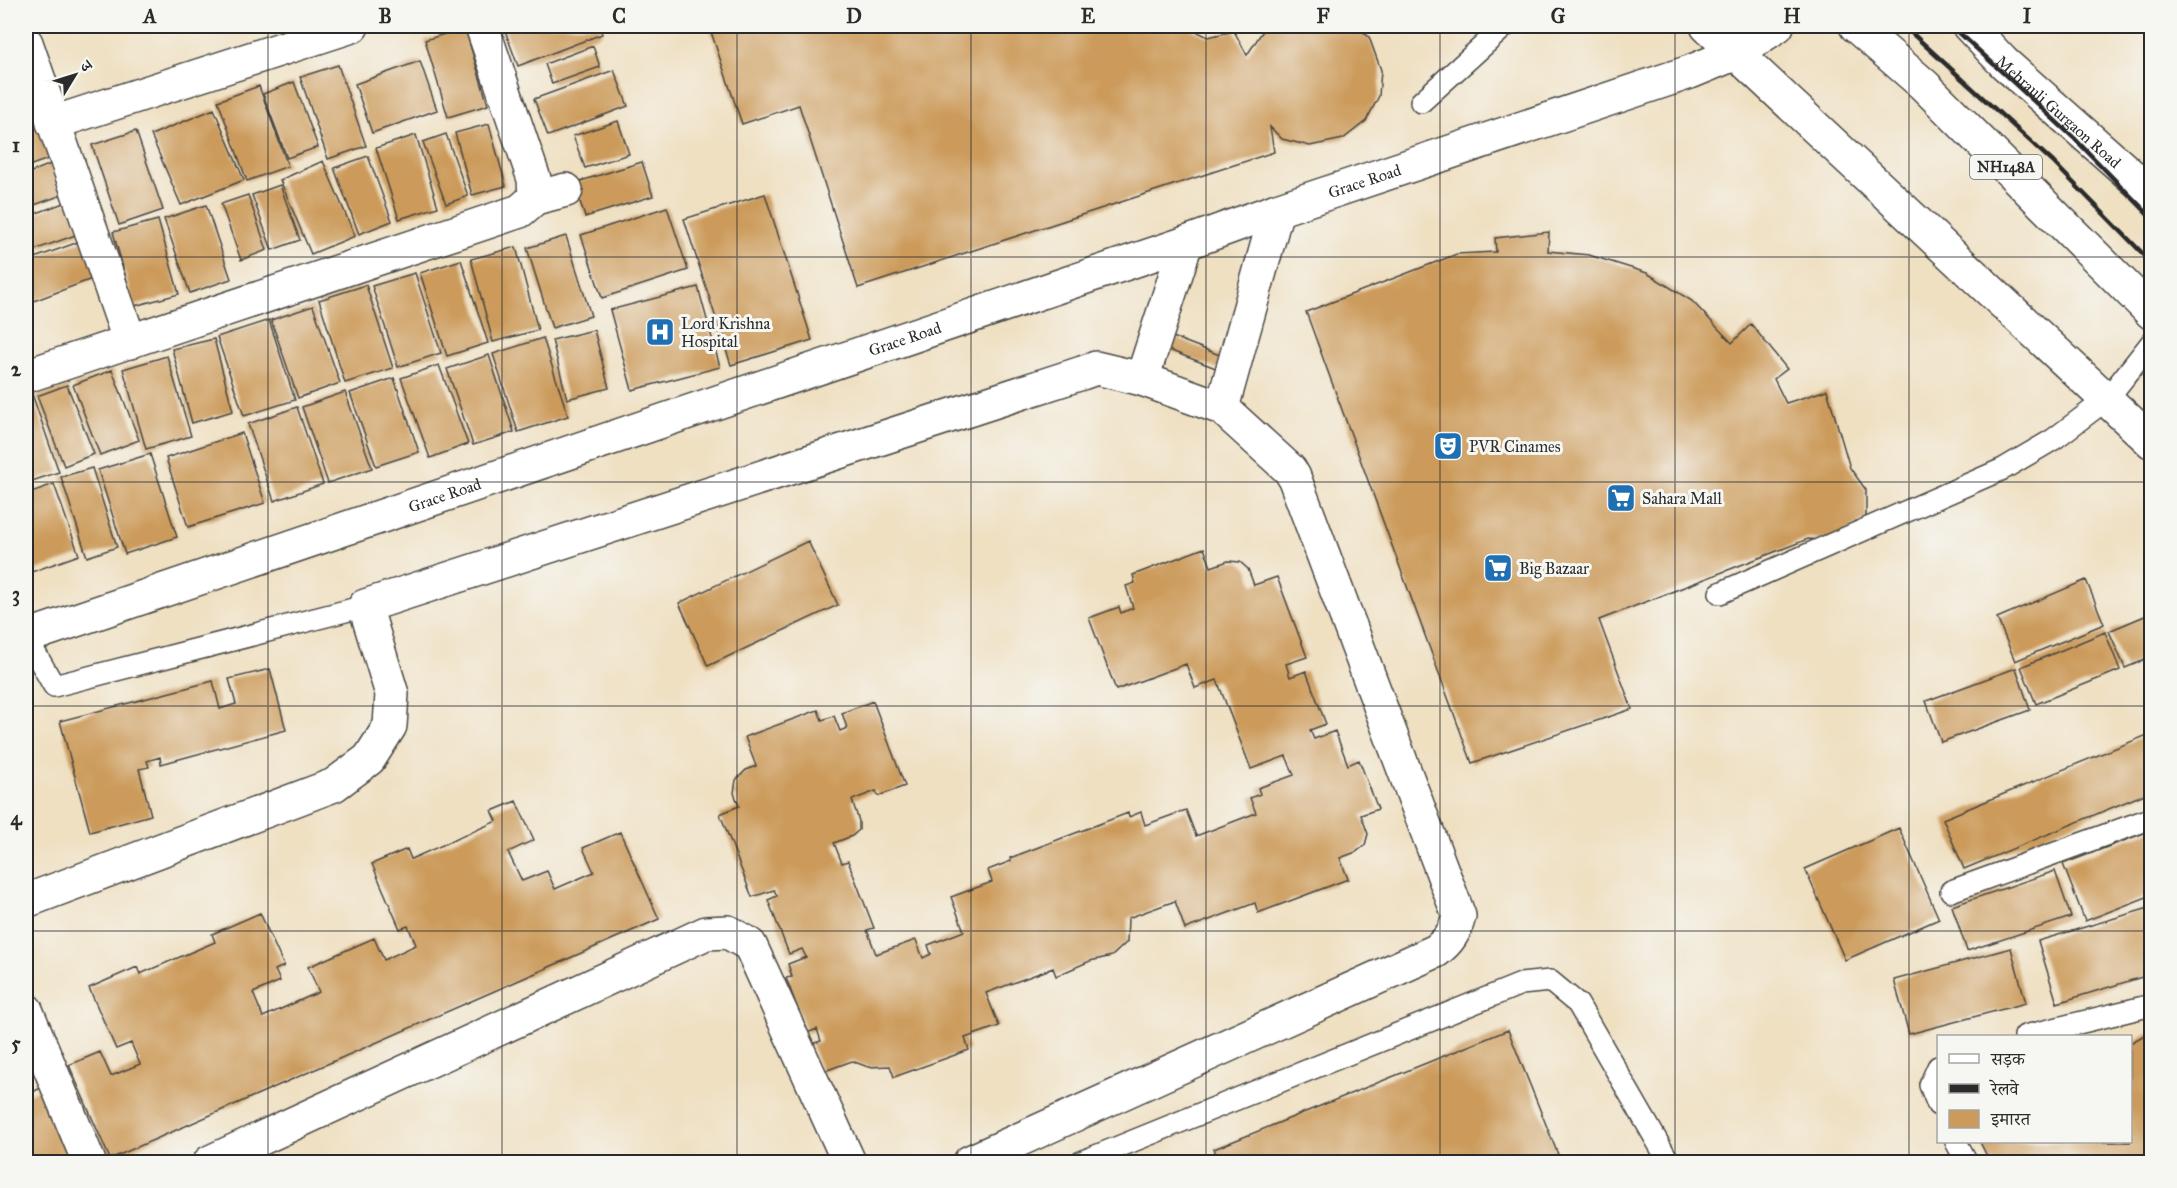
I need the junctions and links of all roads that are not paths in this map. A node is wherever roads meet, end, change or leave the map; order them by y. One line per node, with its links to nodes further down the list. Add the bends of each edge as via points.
1 (351, 26): 11 (main road)
2 (482, 26): 14 (main road, via 534,179)
3 (1505, 26): 10 (lane)
4 (1707, 26): 9 (main road)
5 (1777, 26): 9 (main road, Grace Road)
6 (1856, 26): 17 (main road, NH148A, via 1924,85)
7 (1969, 26): 13 (main road, Mehrauli Gurgaon Road, via 2004,63)
8 (26, 43): 11 (main road)
9 (1736, 52): 15 (main road, Grace Road, via 1690,72); 22 (main road)
10 (1421, 102)
11 (53, 123): 18 (main road)
12 (566, 190): 14 (main road)
13 (2151, 194)
14 (535, 198): 18 (main road, via 520,212)
15 (1277, 210): 16 (main road, Grace Road); 23 (main road)
16 (1186, 243): 21 (main road); 27 (main road, Grace Road)
17 (2151, 313)
18 (130, 342): 20 (main road)
19 (2151, 342): 22 (lane)
20 (26, 376)
21 (1142, 379): 23 (main road); 26 (main road, via 1096,368)
22 (2107, 399): 24 (main road); 25 (lane, via 2054,439 2003,469)
23 (1222, 408): 40 (main road, via 1294,477 1459,916 1456,929 1436,951)
24 (2151, 442)
25 (1720, 593)
26 (365, 606): 27 (lane, via 54,686); 30 (main road, via 392,694 390,726 369,759 334,784)
27 (26, 637)
28 (2151, 818): 29 (lane)
29 (1951, 891)
30 (26, 901)
31 (2151, 1005): 33 (lane)
32 (26, 1010): 37 (main road)
33 (2029, 1035)
34 (1937, 1069): 35 (lane, via 1930,1085)
35 (1937, 1102)
36 (1957, 1143): 43 (lane)
37 (89, 1162)
38 (210, 1162): 39 (main road, via 706,933 728,932 750,945)
39 (849, 1162)
40 (970, 1162)
41 (1081, 1162): 42 (lane, via 1521,984 1550,981 1578,1004)
42 (1669, 1162)
43 (1967, 1162)

